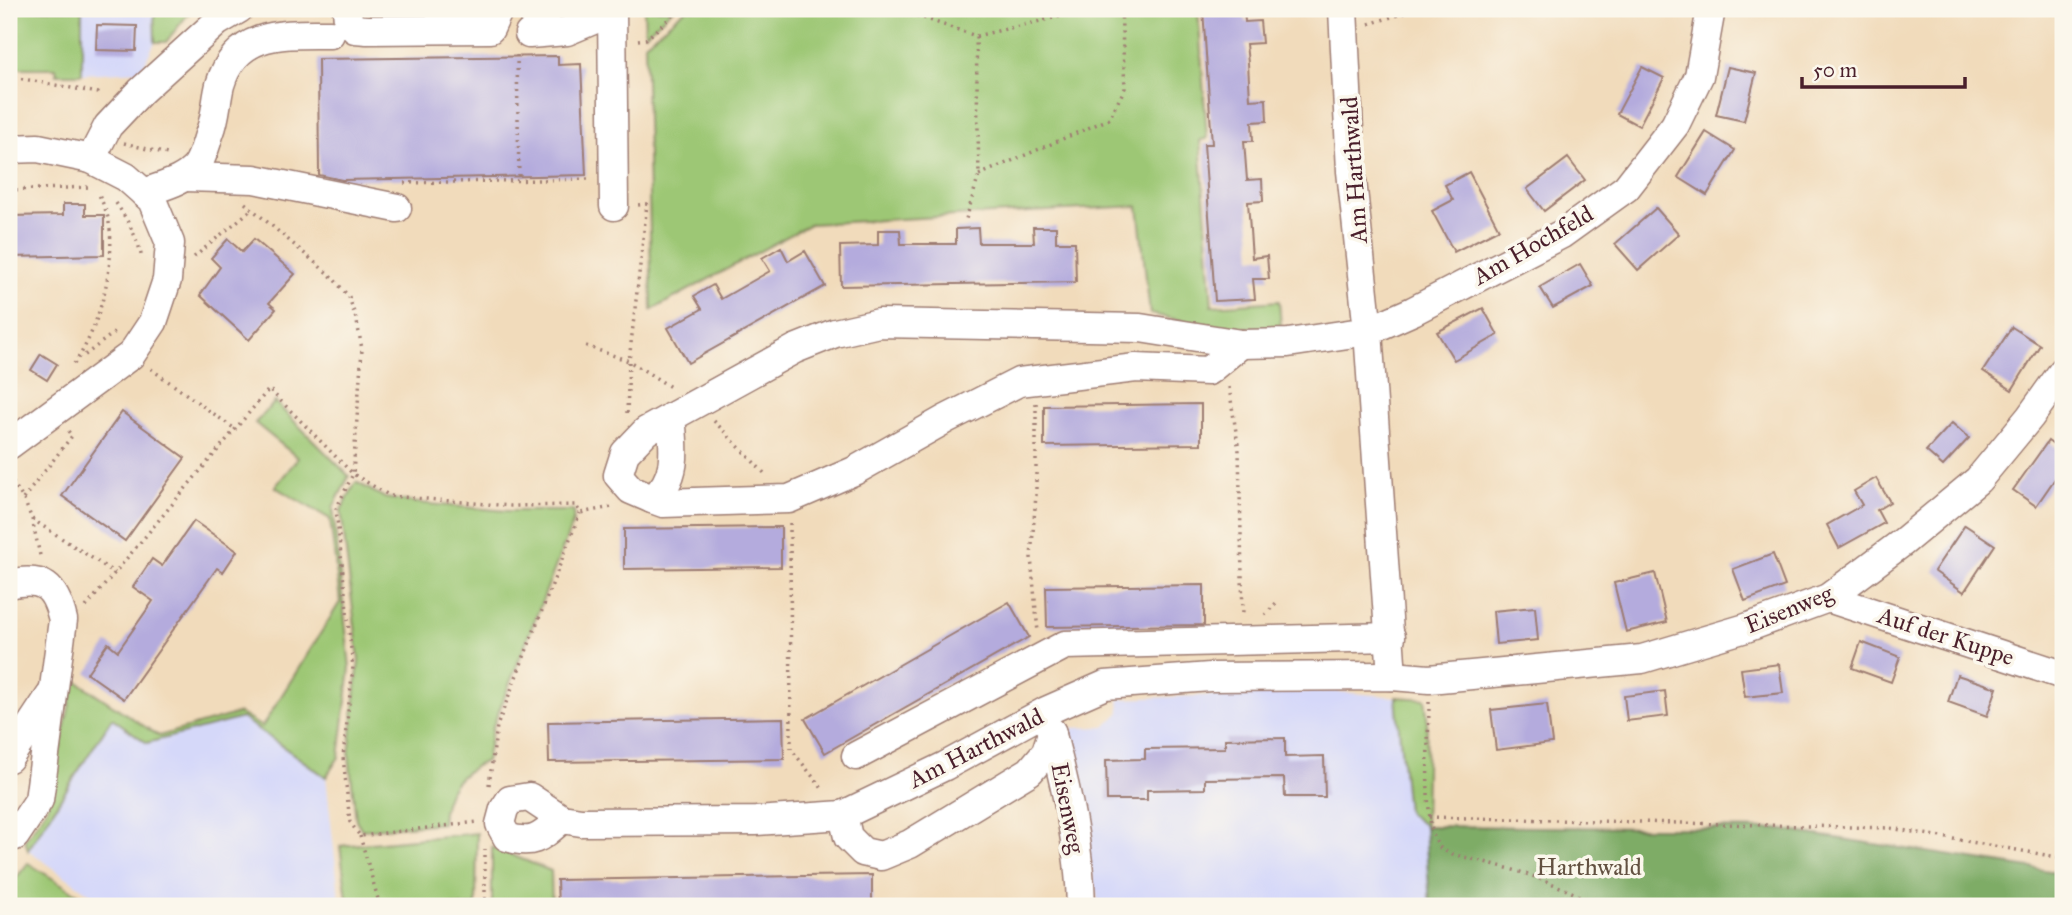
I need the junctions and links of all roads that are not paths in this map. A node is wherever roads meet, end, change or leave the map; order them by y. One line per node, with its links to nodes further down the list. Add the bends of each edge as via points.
1 (239, 9): 10 (street, via 217,22 141,91 111,123)
2 (347, 9): 3 (street, via 348,21 355,29 379,30 490,29)
3 (499, 9)
4 (1711, 9): 15 (street, Am Hochfeld, via 1699,76 1675,125 1626,187 1562,234)
5 (612, 11): 8 (street, via 567,31); 14 (street)
6 (1344, 20): 15 (street, Am Harthwald, via 1351,171)
7 (330, 34): 11 (street, via 284,34 255,40 232,58 200,160)
8 (529, 34)
9 (9, 149): 10 (street, via 38,149)
10 (91, 159): 12 (street, via 126,177)
11 (185, 177): 12 (street); 13 (street, via 254,179)
12 (144, 193): 19 (street, via 152,200 170,243 155,274 153,322 131,355)
13 (398, 196)
14 (614, 206)
15 (1368, 331): 16 (street); 23 (street, Am Harthwald)
16 (1233, 351): 18 (street, via 1140,328 878,323 835,332 795,349); 20 (street, via 1209,370 1136,368 1019,382 854,471 789,499 663,503)
17 (2063, 371): 22 (street, Eisenweg, via 1978,480)
18 (671, 417): 20 (street, via 673,466 661,492); 20 (street, via 646,431 625,453 618,475 631,490)
19 (9, 445)
20 (652, 499)
21 (9, 584): 27 (street, via 27,580 47,586 59,600 63,620)
22 (1828, 598): 24 (street, Auf der Kuppe); 26 (street, Eisenweg, via 1642,659)
23 (1391, 637): 25 (street, Am Harthwald); 29 (street, via 1065,645)
24 (2063, 675)
25 (1392, 676): 26 (street, Am Harthwald); 28 (street, Am Harthwald, via 1210,677 1105,685)
26 (1429, 679)
27 (53, 691): 30 (street); 33 (street, via 38,800 15,836)
28 (1049, 722): 31 (street, Am Harthwald, via 945,765); 31 (street, via 1046,751 1030,771 910,844 881,856 863,852 848,837); 34 (street, Eisenweg, via 1072,822)
29 (856, 757)
30 (9, 758)
31 (843, 815): 32 (street, Am Harthwald, via 756,821)
32 (562, 819)
33 (9, 834)
34 (1081, 906)

